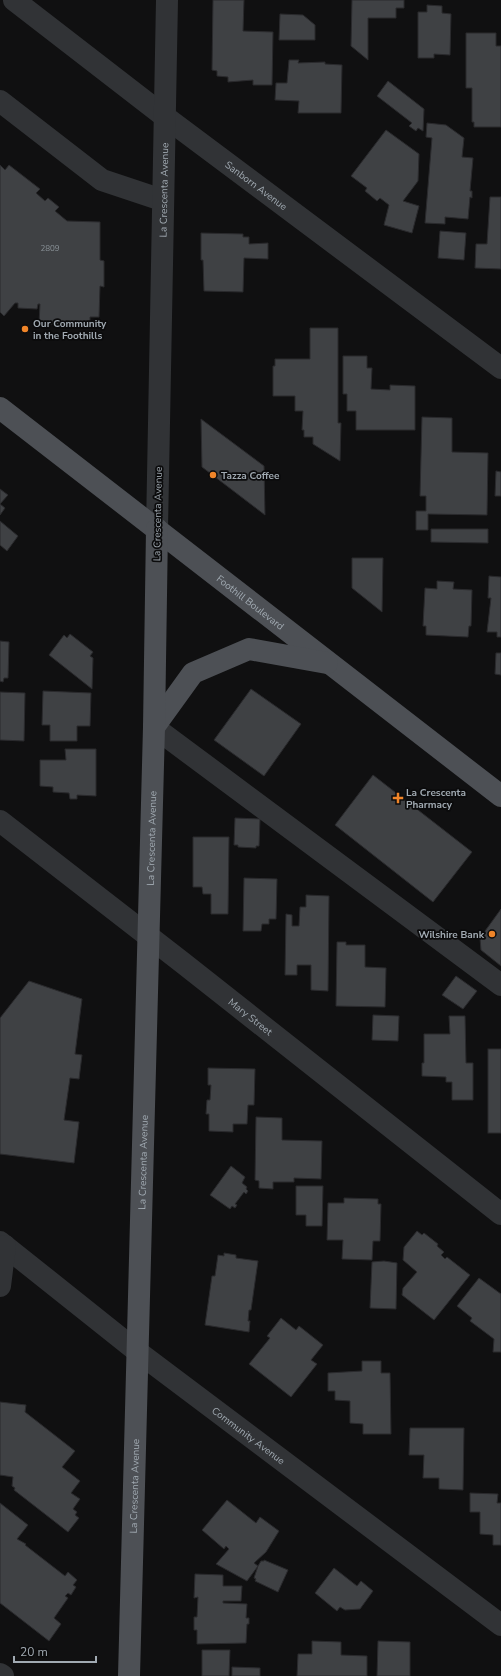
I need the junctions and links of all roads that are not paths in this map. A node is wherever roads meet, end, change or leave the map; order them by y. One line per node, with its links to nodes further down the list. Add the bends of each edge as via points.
1 (14, 0): 4 (street, Sanborn Avenue)
2 (167, 0): 4 (street, La Crescenta Avenue)
3 (0, 101): 5 (street, via 102,180)
4 (164, 116): 5 (street, La Crescenta Avenue); 6 (street, Sanborn Avenue)
5 (162, 200): 8 (street, La Crescenta Avenue)
6 (501, 368)
7 (0, 408): 8 (main road, Foothill Boulevard)
8 (156, 529): 9 (main road, Foothill Boulevard); 10 (main road, La Crescenta Avenue)
9 (330, 664): 10 (main road, via 249,649 193,672); 11 (main road, Foothill Boulevard)
10 (154, 727): 13 (main road, La Crescenta Avenue); 14 (street)
11 (501, 796)
12 (0, 821): 13 (street, Mary Street)
13 (148, 935): 15 (street, Mary Street); 18 (main road, La Crescenta Avenue)
14 (501, 985)
15 (501, 1214)
16 (2, 1244): 17 (street); 18 (street, Community Avenue)
17 (0, 1286)
18 (138, 1352): 19 (street, Community Avenue); 22 (main road, La Crescenta Avenue)
19 (501, 1625)
20 (0, 1674): 21 (street)
21 (3, 1676)
22 (129, 1676)

